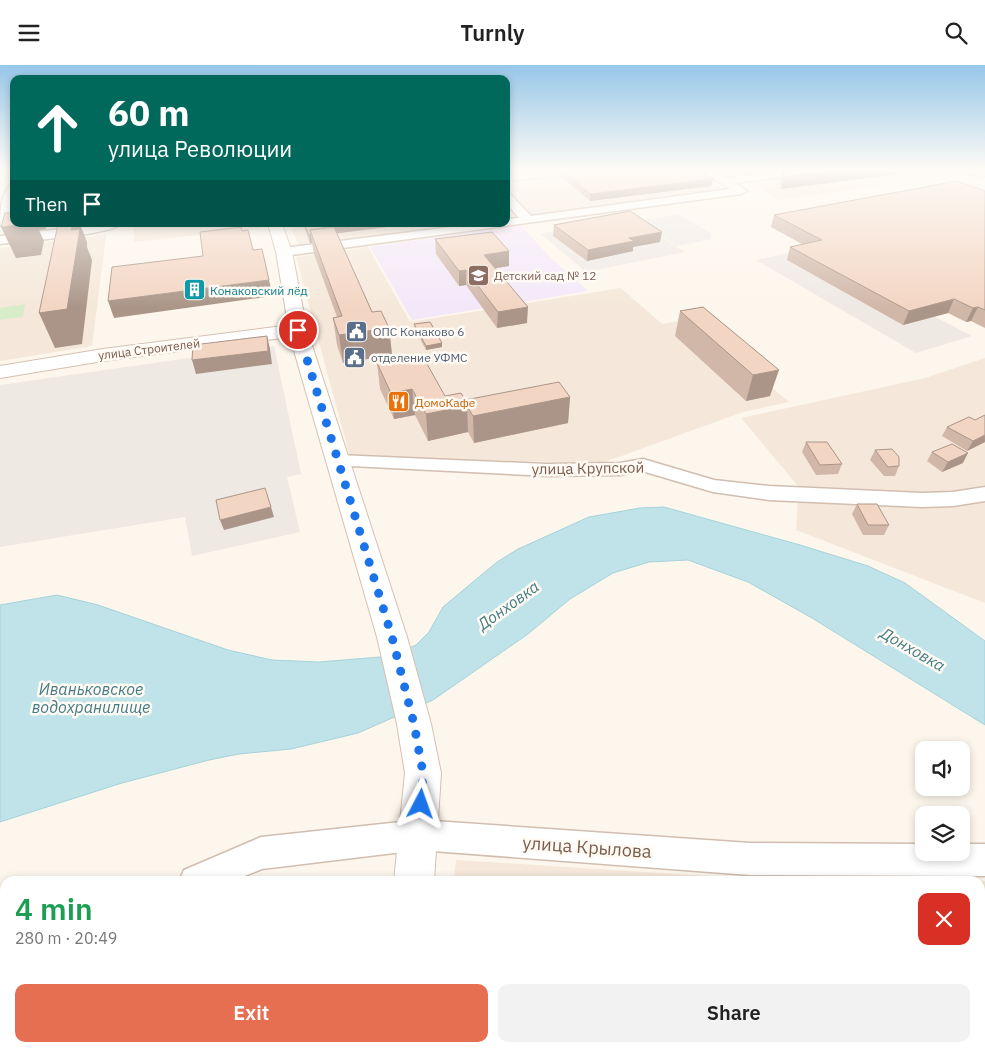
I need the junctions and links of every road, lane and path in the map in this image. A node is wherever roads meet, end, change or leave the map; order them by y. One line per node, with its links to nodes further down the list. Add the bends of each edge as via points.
1 (524, 216): 3 (street)
2 (557, 216): 3 (street)
3 (528, 220): 4 (street)
4 (510, 222)
5 (105, 227): 8 (street)
6 (276, 227): 9 (main road)
7 (479, 227): 9 (street)
8 (0, 240)
9 (284, 252): 10 (main road)
10 (298, 330): 11 (main road, улица Строителей); 12 (main road)
11 (0, 371)
12 (338, 461): 13 (street, улица Крупской, via 547,470 620,469 643,465 713,486 856,499 952,499); 14 (main road, via 392,637 414,724 423,773)
13 (985, 494)
14 (419, 835): 15 (street, улица Крылова, via 750,859); 16 (street, улица Крылова, via 261,853); 17 (main road)
15 (985, 860)
16 (207, 876)
17 (415, 876)

